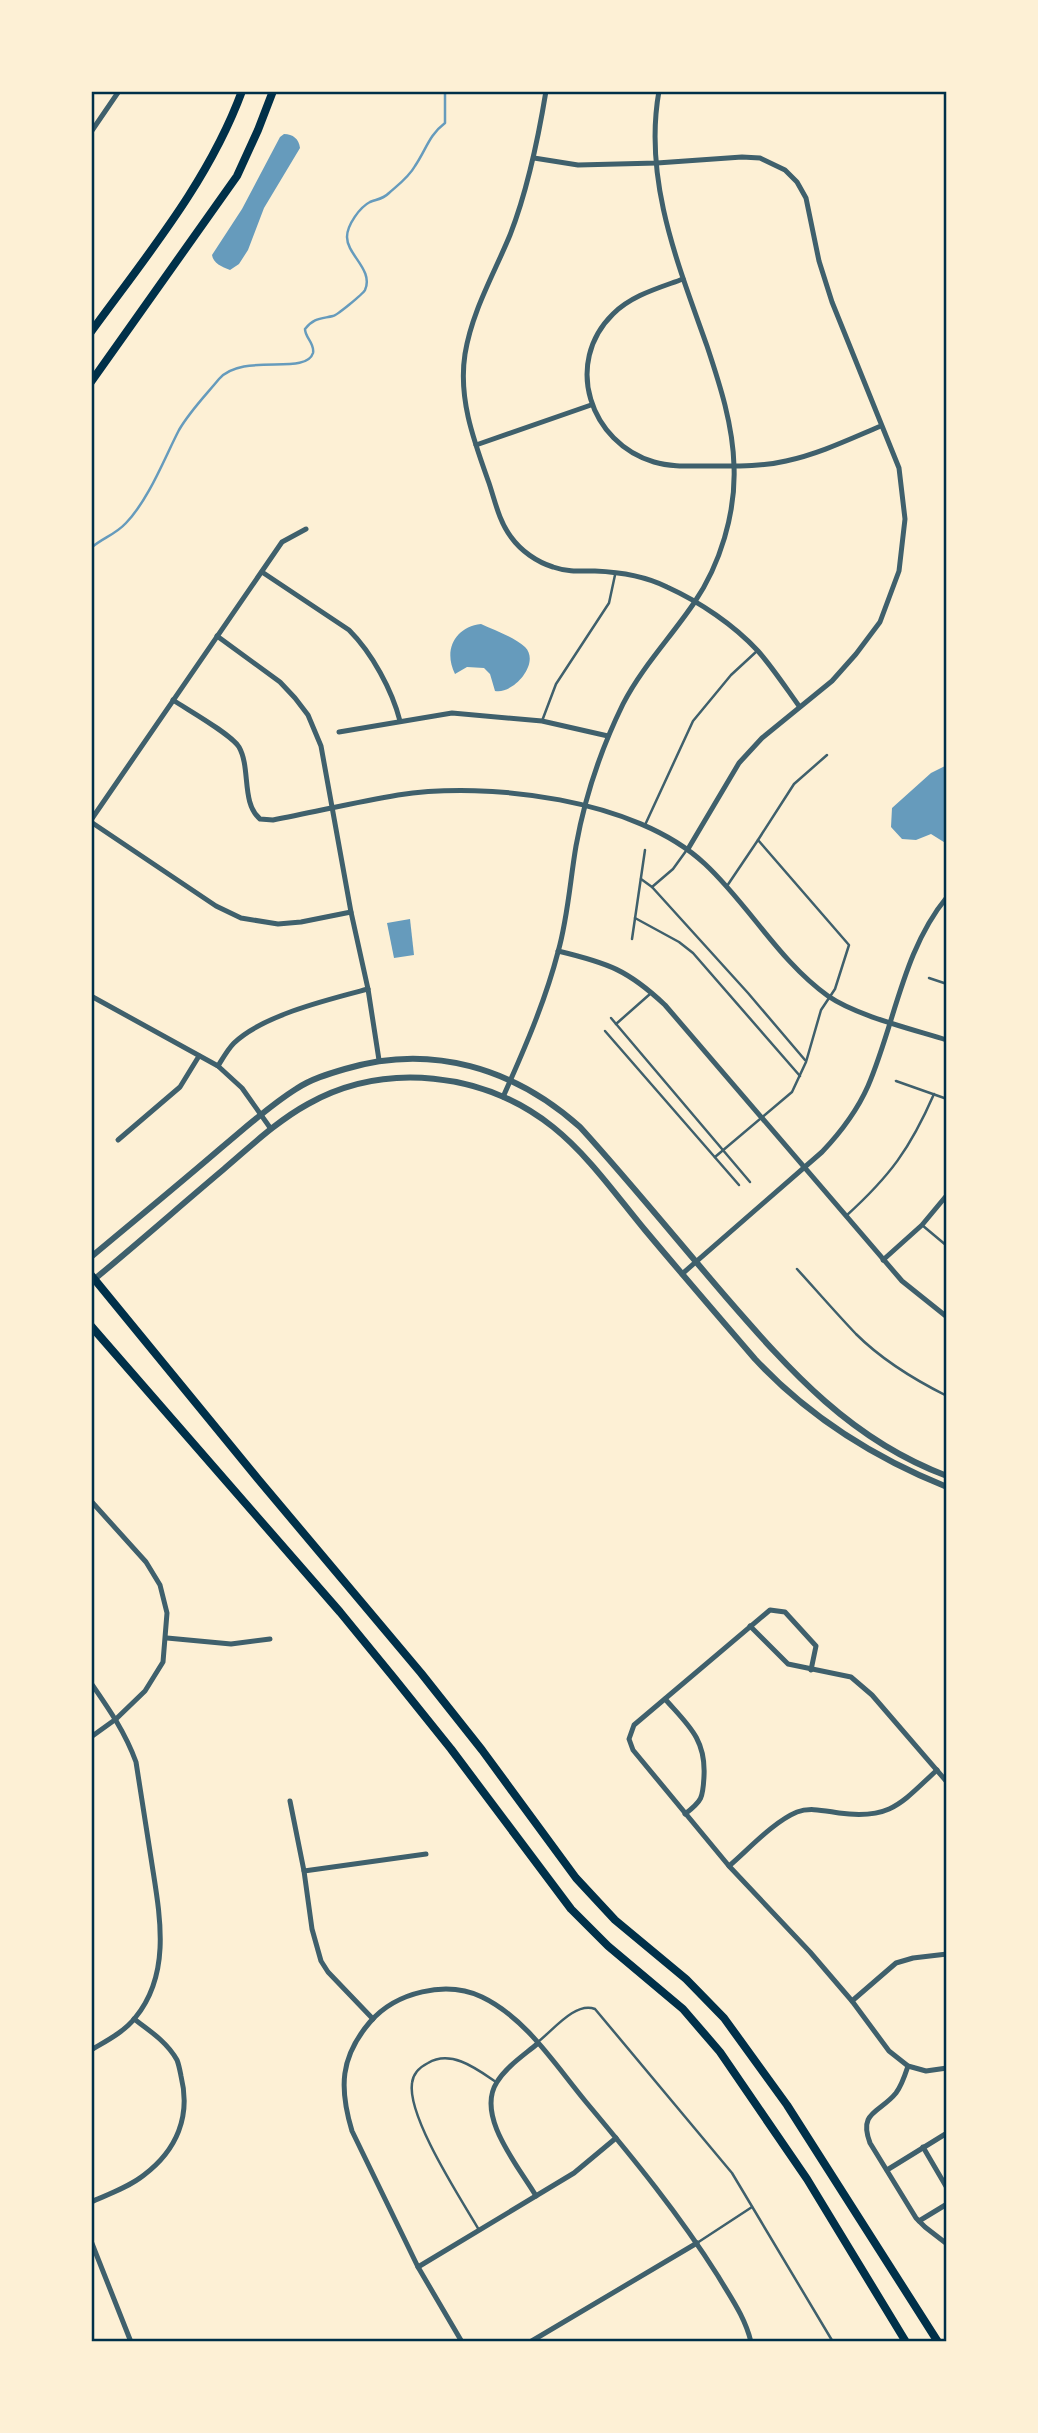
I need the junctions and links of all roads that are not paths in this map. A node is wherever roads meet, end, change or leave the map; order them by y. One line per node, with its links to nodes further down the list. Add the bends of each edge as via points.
1 (119, 91): 6 (street)
2 (242, 91): 10 (main road, via 223,139 195,187)
3 (273, 91): 11 (main road, via 237,176)
4 (546, 91): 7 (street)
5 (659, 91): 8 (street)
6 (91, 132)
7 (534, 158): 8 (street, via 578,165); 14 (street, via 510,235 474,317 465,355 463,389)
8 (657, 163): 9 (street, via 666,226); 13 (street, via 760,158 785,170 797,182 806,198 832,302)
9 (683, 279): 12 (street, via 626,303 602,326 587,375); 15 (street, via 723,397)
10 (91, 332)
11 (91, 382)
12 (591, 405): 14 (street); 15 (street, via 610,435 640,457 671,465)
13 (881, 426): 15 (street, via 785,462); 23 (street, via 901,482 905,519 899,571 880,622 832,681)
14 (476, 445): 18 (street, via 502,521 520,547 554,568)
15 (734, 466): 19 (street, via 726,533)
16 (306, 529): 17 (street, via 282,542)
17 (262, 572): 20 (street); 25 (street, via 349,630 388,690)
18 (615, 572): 19 (street, via 651,580); 24 (lane, via 609,603 556,684)
19 (695, 602): 21 (street); 27 (street, via 642,673)
20 (217, 636): 22 (street); 30 (street, via 280,682 308,715 321,746)
21 (757, 651): 23 (street); 32 (lane, via 693,721)
22 (173, 700): 30 (street, via 239,748 251,805 260,819); 31 (street)
23 (799, 706): 34 (street, via 739,763)
24 (542, 720): 25 (street, via 452,713); 27 (street)
25 (400, 721): 26 (street)
26 (339, 732)
27 (608, 736): 29 (street)
28 (827, 755): 33 (lane, via 794,784)
29 (584, 806): 30 (street, via 478,791 398,795); 32 (street); 43 (street)
30 (334, 809): 40 (street)
31 (91, 821): 40 (street, via 216,906 242,918 301,922)
32 (645, 825): 34 (street)
33 (758, 840): 37 (lane); 49 (lane, via 849,945)
34 (688, 849): 37 (street); 38 (lane)
35 (645, 850): 36 (lane)
36 (641, 879): 38 (lane); 41 (lane)
37 (727, 886): 49 (street, via 804,976)
38 (652, 887): 57 (lane)
39 (947, 897): 51 (street, via 918,942)
40 (351, 912): 46 (street)
41 (635, 918): 42 (lane); 59 (lane, via 693,954)
42 (632, 939)
43 (558, 951): 47 (street, via 618,969); 60 (street)
44 (929, 978): 45 (lane)
45 (947, 984)
46 (368, 989): 56 (street); 58 (street, via 303,1007 251,1031 233,1043)
47 (652, 992): 52 (lane); 66 (street)
48 (91, 996): 55 (street)
49 (830, 998): 51 (street); 57 (lane, via 821,1010)
50 (611, 1018): 52 (lane)
51 (890, 1021): 54 (street); 71 (street, via 854,1112 841,1133)
52 (616, 1024): 69 (lane)
53 (606, 1031): 70 (lane)
54 (947, 1040)
55 (199, 1056): 58 (street); 68 (street, via 180,1087)
56 (379, 1060): 60 (street, via 449,1062); 65 (street, via 321,1076)
57 (806, 1062): 59 (lane)
58 (218, 1066): 65 (street)
59 (800, 1077): 66 (lane, via 792,1092)
60 (511, 1079): 63 (street); 80 (street, via 580,1127)
61 (896, 1081): 62 (lane)
62 (934, 1094): 64 (lane); 75 (lane, via 917,1133 896,1164)
63 (503, 1097): 67 (street, via 458,1082 383,1080 324,1096); 82 (street, via 540,1117 566,1139)
64 (947, 1099)
65 (262, 1114): 67 (street); 78 (street)
66 (762, 1118): 69 (lane); 71 (street)
67 (271, 1129): 83 (street)
68 (118, 1140)
69 (723, 1150): 70 (lane); 72 (lane)
70 (715, 1157): 73 (lane)
71 (805, 1168): 75 (street); 80 (street)
72 (750, 1182)
73 (739, 1185)
74 (947, 1195): 76 (street)
75 (846, 1216): 79 (street)
76 (922, 1225): 77 (lane); 79 (street)
77 (947, 1246)
78 (91, 1257)
79 (883, 1259): 84 (street, via 914,1293)
80 (696, 1262): 82 (street); 87 (street, via 777,1356 828,1405 886,1447)
81 (797, 1269): 86 (lane, via 858,1336 903,1371)
82 (682, 1274): 88 (street, via 762,1367 803,1405 865,1447)
83 (92, 1279): 137 (main road, via 421,1673 576,1878 615,1920 686,1979 724,2018 787,2105)
84 (947, 1317)
85 (91, 1326): 136 (main road, via 340,1612 451,1749 571,1909 683,2009 720,2052 807,2179)
86 (947, 1396)
87 (947, 1476)
88 (947, 1487)
89 (91, 1500): 91 (street, via 146,1562 160,1586)
90 (750, 1626): 93 (street, via 788,1664); 93 (street, via 770,1610 785,1612 816,1646); 95 (street)
91 (167, 1638): 92 (street, via 231,1644); 96 (street, via 163,1662 145,1691)
92 (270, 1639)
93 (811, 1670): 98 (street, via 850,1677 872,1695)
94 (91, 1684): 96 (street)
95 (665, 1699): 101 (street, via 693,1731 705,1759 704,1794); 101 (street, via 634,1725 629,1739)
96 (116, 1719): 97 (street); 107 (street, via 136,1762 162,1928 151,1993)
97 (91, 1737)
98 (937, 1770): 99 (street); 103 (street, via 900,1803 879,1814 797,1812)
99 (947, 1782)
100 (290, 1801): 104 (street)
101 (685, 1814): 103 (street)
102 (426, 1854): 104 (street)
103 (729, 1866): 106 (street)
104 (304, 1871): 108 (street, via 321,1961)
105 (947, 1954): 106 (street, via 896,1964)
106 (852, 2001): 111 (street, via 889,2051)
107 (134, 2019): 110 (street); 120 (street, via 161,2039 177,2061 185,2111 179,2133 161,2160 143,2176)
108 (373, 2019): 109 (street, via 415,1994 464,1990 495,2004); 130 (street, via 349,2056 342,2087 346,2110)
109 (537, 2043): 113 (street); 115 (street); 122 (lane, via 578,2009 595,2009 732,2173)
110 (91, 2050)
111 (908, 2066): 112 (street, via 926,2071); 117 (street, via 898,2090 866,2122 870,2143)
112 (947, 2068)
113 (496, 2082): 119 (street, via 490,2105 494,2125); 124 (lane, via 452,2058 435,2059 420,2067 412,2081 419,2118)
114 (947, 2133): 116 (street)
115 (616, 2138): 119 (street); 126 (street)
116 (923, 2147): 117 (street); 118 (street)
117 (887, 2169): 123 (street)
118 (947, 2188)
119 (536, 2196): 124 (street)
120 (91, 2202)
121 (947, 2204): 123 (street)
122 (752, 2207): 126 (lane); 135 (lane)
123 (919, 2221): 127 (street)
124 (479, 2231): 130 (street)
125 (91, 2241): 128 (street)
126 (697, 2243): 133 (street); 134 (street, via 742,2315)
127 (947, 2244)
128 (99, 2262): 129 (street); 131 (street)
129 (91, 2265)
130 (418, 2267): 132 (street)
131 (131, 2342)
132 (462, 2342)
133 (530, 2342)
134 (751, 2342)
135 (833, 2342)
136 (906, 2342)
137 (938, 2342)

